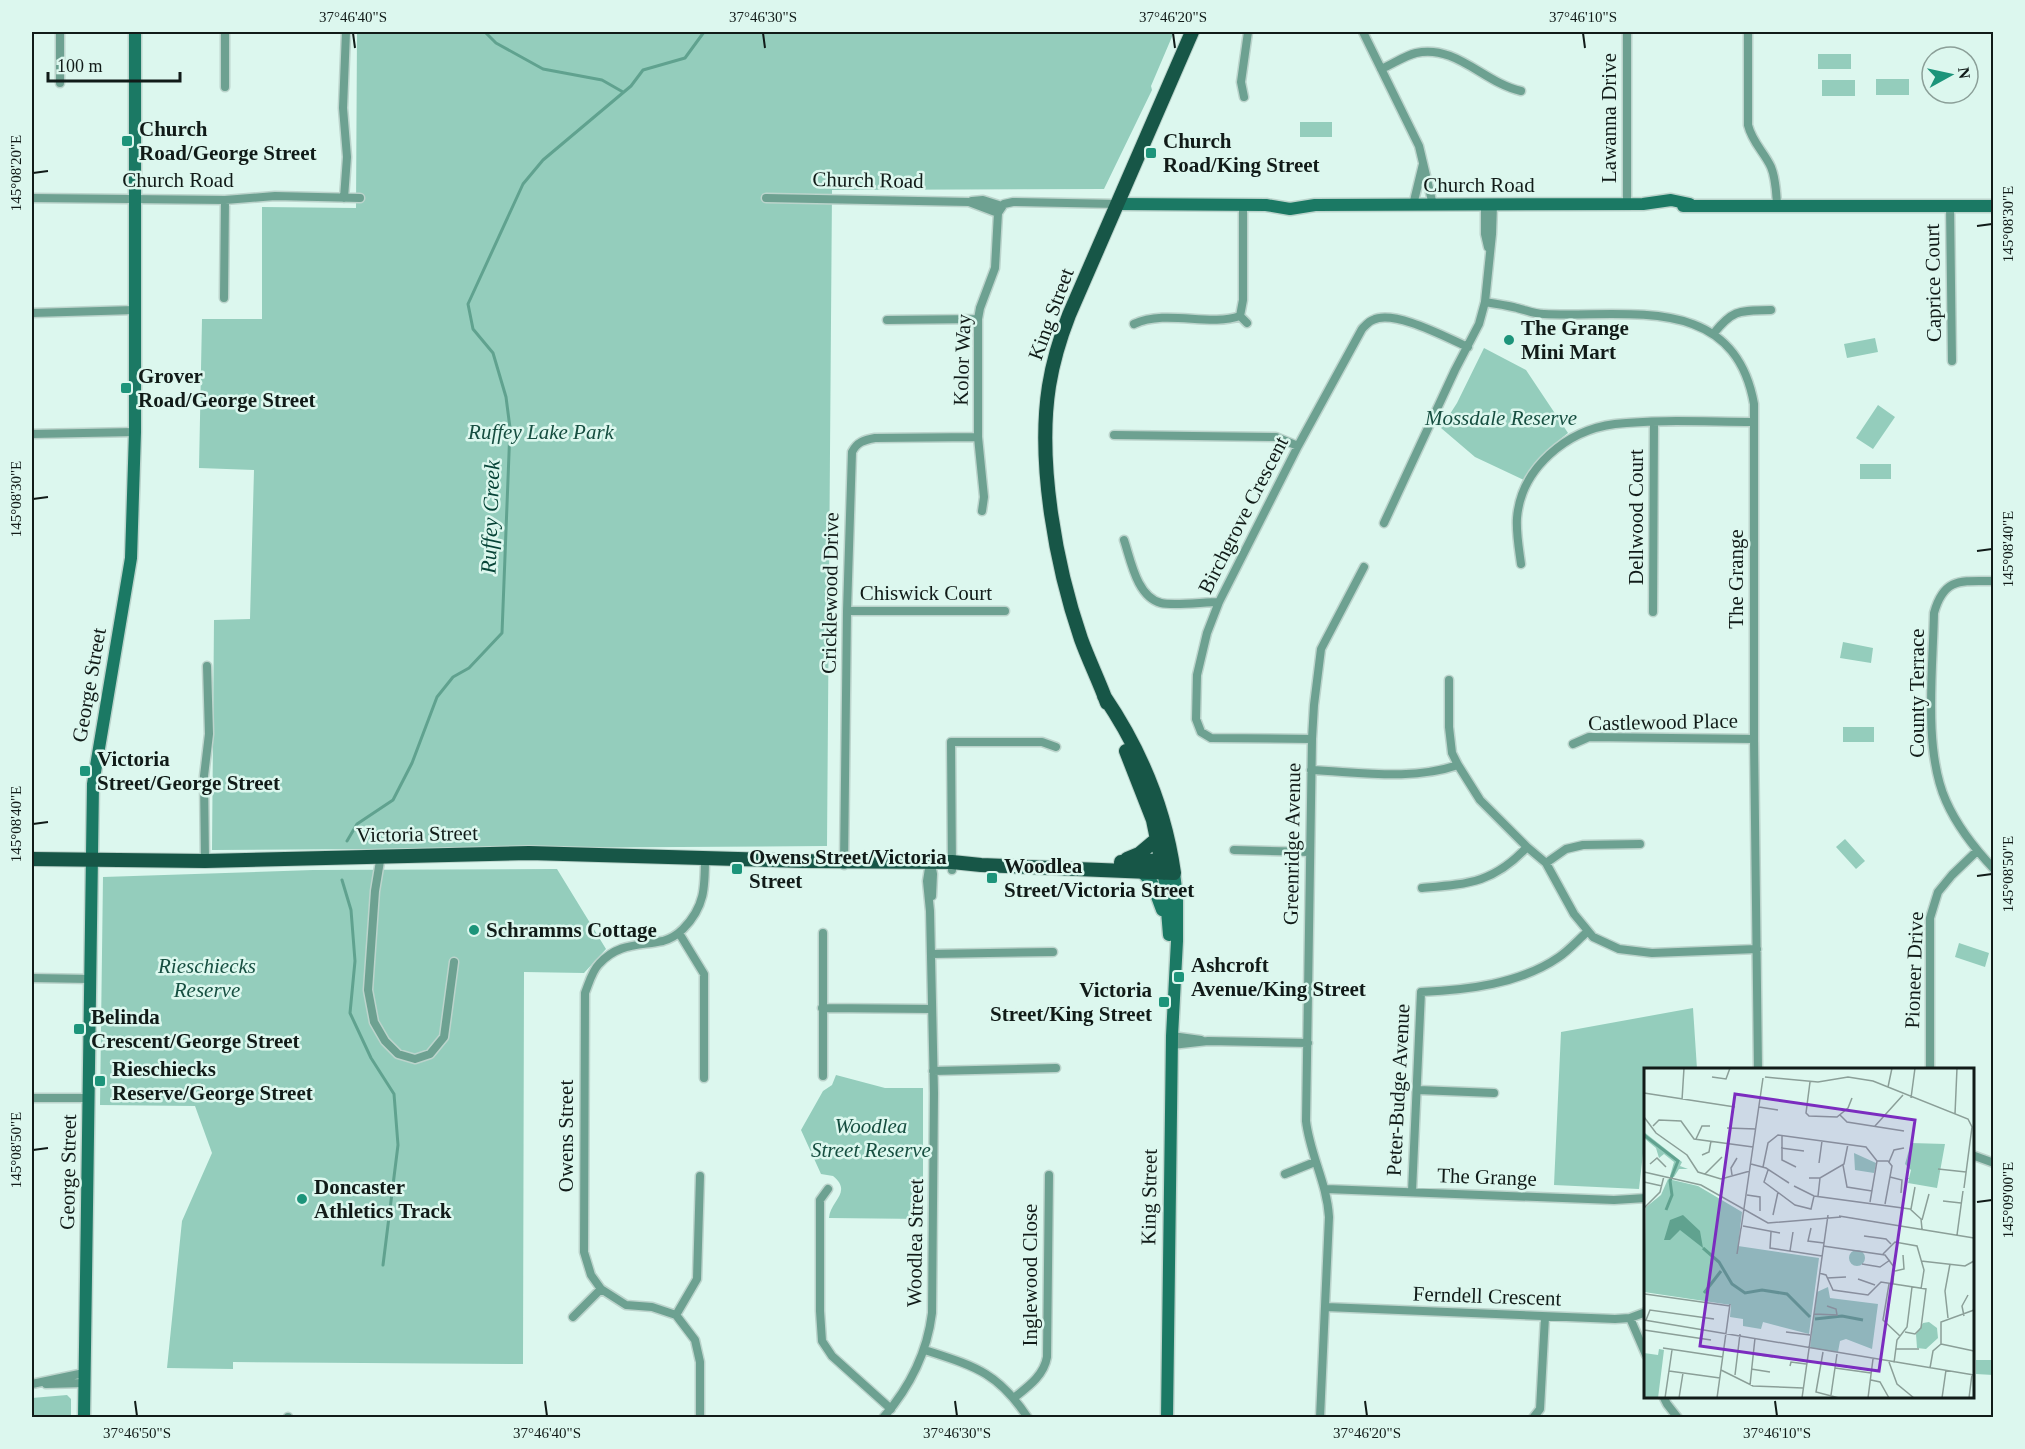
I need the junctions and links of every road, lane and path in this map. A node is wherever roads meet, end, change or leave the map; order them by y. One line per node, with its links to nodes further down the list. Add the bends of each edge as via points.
1 (60, 32): 11 (street)
2 (135, 32): 20 (main road, George Street)
3 (225, 32): 12 (street)
4 (346, 32): 17 (street)
5 (1192, 32): 22 (main road, King Street)
6 (1248, 32): 14 (street, via 1241,82)
7 (1363, 32): 10 (street)
8 (1627, 32): 24 (street, Lawanna Drive)
9 (1748, 32): 25 (street, via 1748,125 1774,176)
10 (1381, 69): 13 (street, via 1416,53 1438,52 1505,87); 15 (street, via 1419,146)
11 (60, 83)
12 (225, 87)
13 (1521, 91)
14 (1244, 97)
15 (1423, 164): 27 (street); 28 (street)
16 (32, 198): 20 (street, Church Road)
17 (344, 198): 18 (street, Church Road); 21 (street, Church Road, via 275,196)
18 (360, 198)
19 (766, 198): 31 (street, Church Road, via 969,202)
20 (135, 199): 21 (street, Church Road); 34 (main road, George Street)
21 (225, 200): 32 (street)
22 (1118, 204): 26 (main road, Church Road); 31 (street, Church Road, via 1013,202); 64 (main road, King Street, via 1060,338 1046,421 1050,503 1065,583)
23 (1489, 204): 24 (main road, Church Road); 28 (main road, Church Road); 33 (street, via 1492,234)
24 (1627, 204): 25 (main road, Church Road, via 1662,208 1690,204)
25 (1777, 204): 29 (main road, Church Road)
26 (1243, 205): 27 (main road, Church Road, via 1290,209 1315,205); 37 (street)
27 (1413, 205): 28 (main road, Church Road)
28 (1433, 205)
29 (1950, 205): 30 (main road, Church Road); 44 (street, Caprice Court)
30 (1994, 206)
31 (1000, 210): 38 (street, Kolor Way, via 995,268)
32 (224, 298)
33 (1485, 302): 42 (street, The Grange, via 1541,314 1658,315 1681,319); 43 (street)
34 (135, 310): 36 (street); 47 (main road, George Street)
35 (1772, 310): 42 (street, via 1739,311)
36 (32, 313)
37 (1240, 316): 40 (street); 41 (street, via 1154,318)
38 (978, 319): 39 (street); 50 (street, Kolor Way)
39 (887, 320)
40 (1247, 323)
41 (1134, 324)
42 (1714, 333): 45 (street, The Grange, via 1739,363 1750,385)
43 (1468, 347): 51 (street, Birchgrove Crescent, via 1408,321 1383,317 1372,320 1362,329); 53 (street)
44 (1952, 361)
45 (1753, 422): 46 (street); 66 (street, The Grange)
46 (1654, 423): 55 (street, via 1613,424 1579,434 1545,458 1521,498 1517,518); 61 (street, Dellwood Court)
47 (135, 432): 48 (street); 80 (main road, George Street, via 131,558 93,784)
48 (32, 434)
49 (1114, 435): 51 (street, via 1276,437)
50 (978, 437): 52 (street, Kolor Way); 59 (street, Cricklewood Drive, via 875,438 855,445 851,459)
51 (1298, 446): 58 (street, Birchgrove Crescent)
52 (982, 510)
53 (1384, 524)
54 (1124, 540): 58 (street, via 1140,585 1149,597 1162,604)
55 (1521, 564)
56 (1364, 567): 65 (street, Greenridge Avenue, via 1321,650)
57 (1994, 581): 75 (street, County Terrace, via 1960,581 1947,587 1938,598 1934,613 1935,767 1946,801)
58 (1219, 602): 65 (street, Birchgrove Crescent, via 1197,675 1196,719 1201,732 1211,738)
59 (847, 611): 60 (street, Chiswick Court); 83 (street, Cricklewood Drive)
60 (1005, 611)
61 (1653, 612)
62 (207, 666): 81 (street)
63 (1449, 680): 69 (street, via 1449,727 1452,753)
64 (1104, 696): 71 (main road, King Street); 87 (main road, King Street, via 1128,735 1153,789)
65 (1312, 739): 70 (street, Greenridge Avenue)
66 (1754, 739): 67 (street, Castlewood Place, via 1589,737); 95 (street, The Grange)
67 (1573, 744)
68 (1056, 747): 86 (street, via 1042,742 951,742)
69 (1458, 765): 70 (street, via 1415,774); 73 (street, via 1480,800)
70 (1311, 770): 76 (street, Greenridge Avenue)
71 (1158, 838): 82 (main road, via 1137,856); 87 (main road, King Street)
72 (1640, 844): 84 (street, via 1583,845 1566,849)
73 (1527, 847): 84 (street); 91 (street, via 1497,873 1458,885)
74 (1234, 850): 76 (street)
75 (1977, 851): 89 (street, County Terrace); 109 (street, Pioneer Drive, via 1938,892 1930,918)
76 (1310, 852): 106 (street, Greenridge Avenue)
77 (381, 855): 78 (main road, Victoria Street); 81 (main road, Victoria Street); 99 (street, via 368,990 374,1022 398,1054 415,1059 430,1054 444,1038)
78 (705, 857): 83 (main road, Victoria Street); 93 (street, via 704,895 695,918)
79 (32, 859): 80 (main road, Victoria Street)
80 (93, 859): 81 (main road, Victoria Street); 102 (main road, George Street)
81 (205, 861)
82 (1120, 862): 85 (main road, Victoria Street); 87 (main road, Victoria Street)
83 (844, 863): 88 (main road, Victoria Street)
84 (1546, 863): 92 (street)
85 (1008, 865): 86 (main road, Victoria Street); 90 (main road, Victoria Street)
86 (952, 866): 88 (main road, Victoria Street)
87 (1168, 867): 90 (main road, Victoria Street); 96 (main road, King Street); 101 (main road, King Street, via 1177,897)
88 (930, 868): 98 (street, Woodlea Street)
89 (1994, 869)
90 (1141, 871): 96 (main road, via 1157,892)
91 (1422, 888)
92 (1587, 932): 95 (street, via 1619,949 1652,953); 113 (street, Peter-Budge Avenue, via 1559,957 1507,980 1421,992)
93 (679, 933): 112 (street, via 704,974); 127 (street, Owens Street, via 612,953 595,969 585,993 584,1252 591,1275)
94 (823, 933): 103 (street)
95 (1757, 949): 108 (street, The Grange)
96 (1170, 950): 101 (main road, King Street)
97 (1053, 952): 98 (street)
98 (931, 954): 104 (street, Woodlea Street)
99 (454, 962)
100 (32, 978): 102 (street)
101 (1174, 978): 105 (main road, King Street)
102 (90, 979): 116 (main road, George Street)
103 (822, 1008): 104 (street); 111 (street)
104 (932, 1009): 110 (street, Woodlea Street)
105 (1172, 1041): 106 (street); 145 (main road, King Street)
106 (1308, 1043): 118 (street, Greenridge Avenue, via 1306,1121)
107 (1056, 1068): 110 (street)
108 (1758, 1068)
109 (1930, 1068)
110 (933, 1071): 134 (street, Woodlea Street, via 933,1304)
111 (823, 1076)
112 (704, 1078)
113 (1418, 1090): 114 (street); 125 (street, Peter-Budge Avenue)
114 (1494, 1093)
115 (32, 1098): 116 (street)
116 (89, 1098): 136 (main road, George Street)
117 (1974, 1156): 119 (street)
118 (1315, 1162): 120 (street); 124 (street, Greenridge Avenue)
119 (1994, 1163)
120 (1285, 1174)
121 (1049, 1175): 138 (street, Inglewood Close, via 1047,1357 1039,1376)
122 (700, 1176): 130 (street, via 697,1279)
123 (828, 1189): 140 (street, via 820,1200 822,1341 832,1356)
124 (1326, 1189): 125 (street, The Grange); 128 (street, Greenridge Avenue)
125 (1412, 1192): 126 (street, The Grange)
126 (1644, 1198)
127 (601, 1289): 130 (street, via 626,1305 652,1307); 131 (street)
128 (1326, 1307): 132 (street, Ferndell Crescent); 146 (street, Greenridge Avenue)
129 (1644, 1313): 133 (street, Ferndell Crescent)
130 (676, 1315): 142 (street, via 695,1340 700,1362)
131 (573, 1317)
132 (1545, 1317): 133 (street, Ferndell Crescent); 147 (street, via 1540,1409)
133 (1630, 1318): 135 (street)
134 (924, 1350): 138 (street, via 977,1369); 140 (street, Woodlea Street, via 913,1377)
135 (1644, 1350)
136 (84, 1378): 137 (street, via 67,1385); 141 (main road, George Street)
137 (35, 1383)
138 (1015, 1397): 144 (street)
139 (1664, 1398): 148 (street)
140 (891, 1409): 143 (street, Woodlea Street)
141 (84, 1418)
142 (700, 1418)
143 (883, 1418)
144 (1028, 1418)
145 (1167, 1418)
146 (1320, 1418)
147 (1533, 1418)
148 (1678, 1418)

